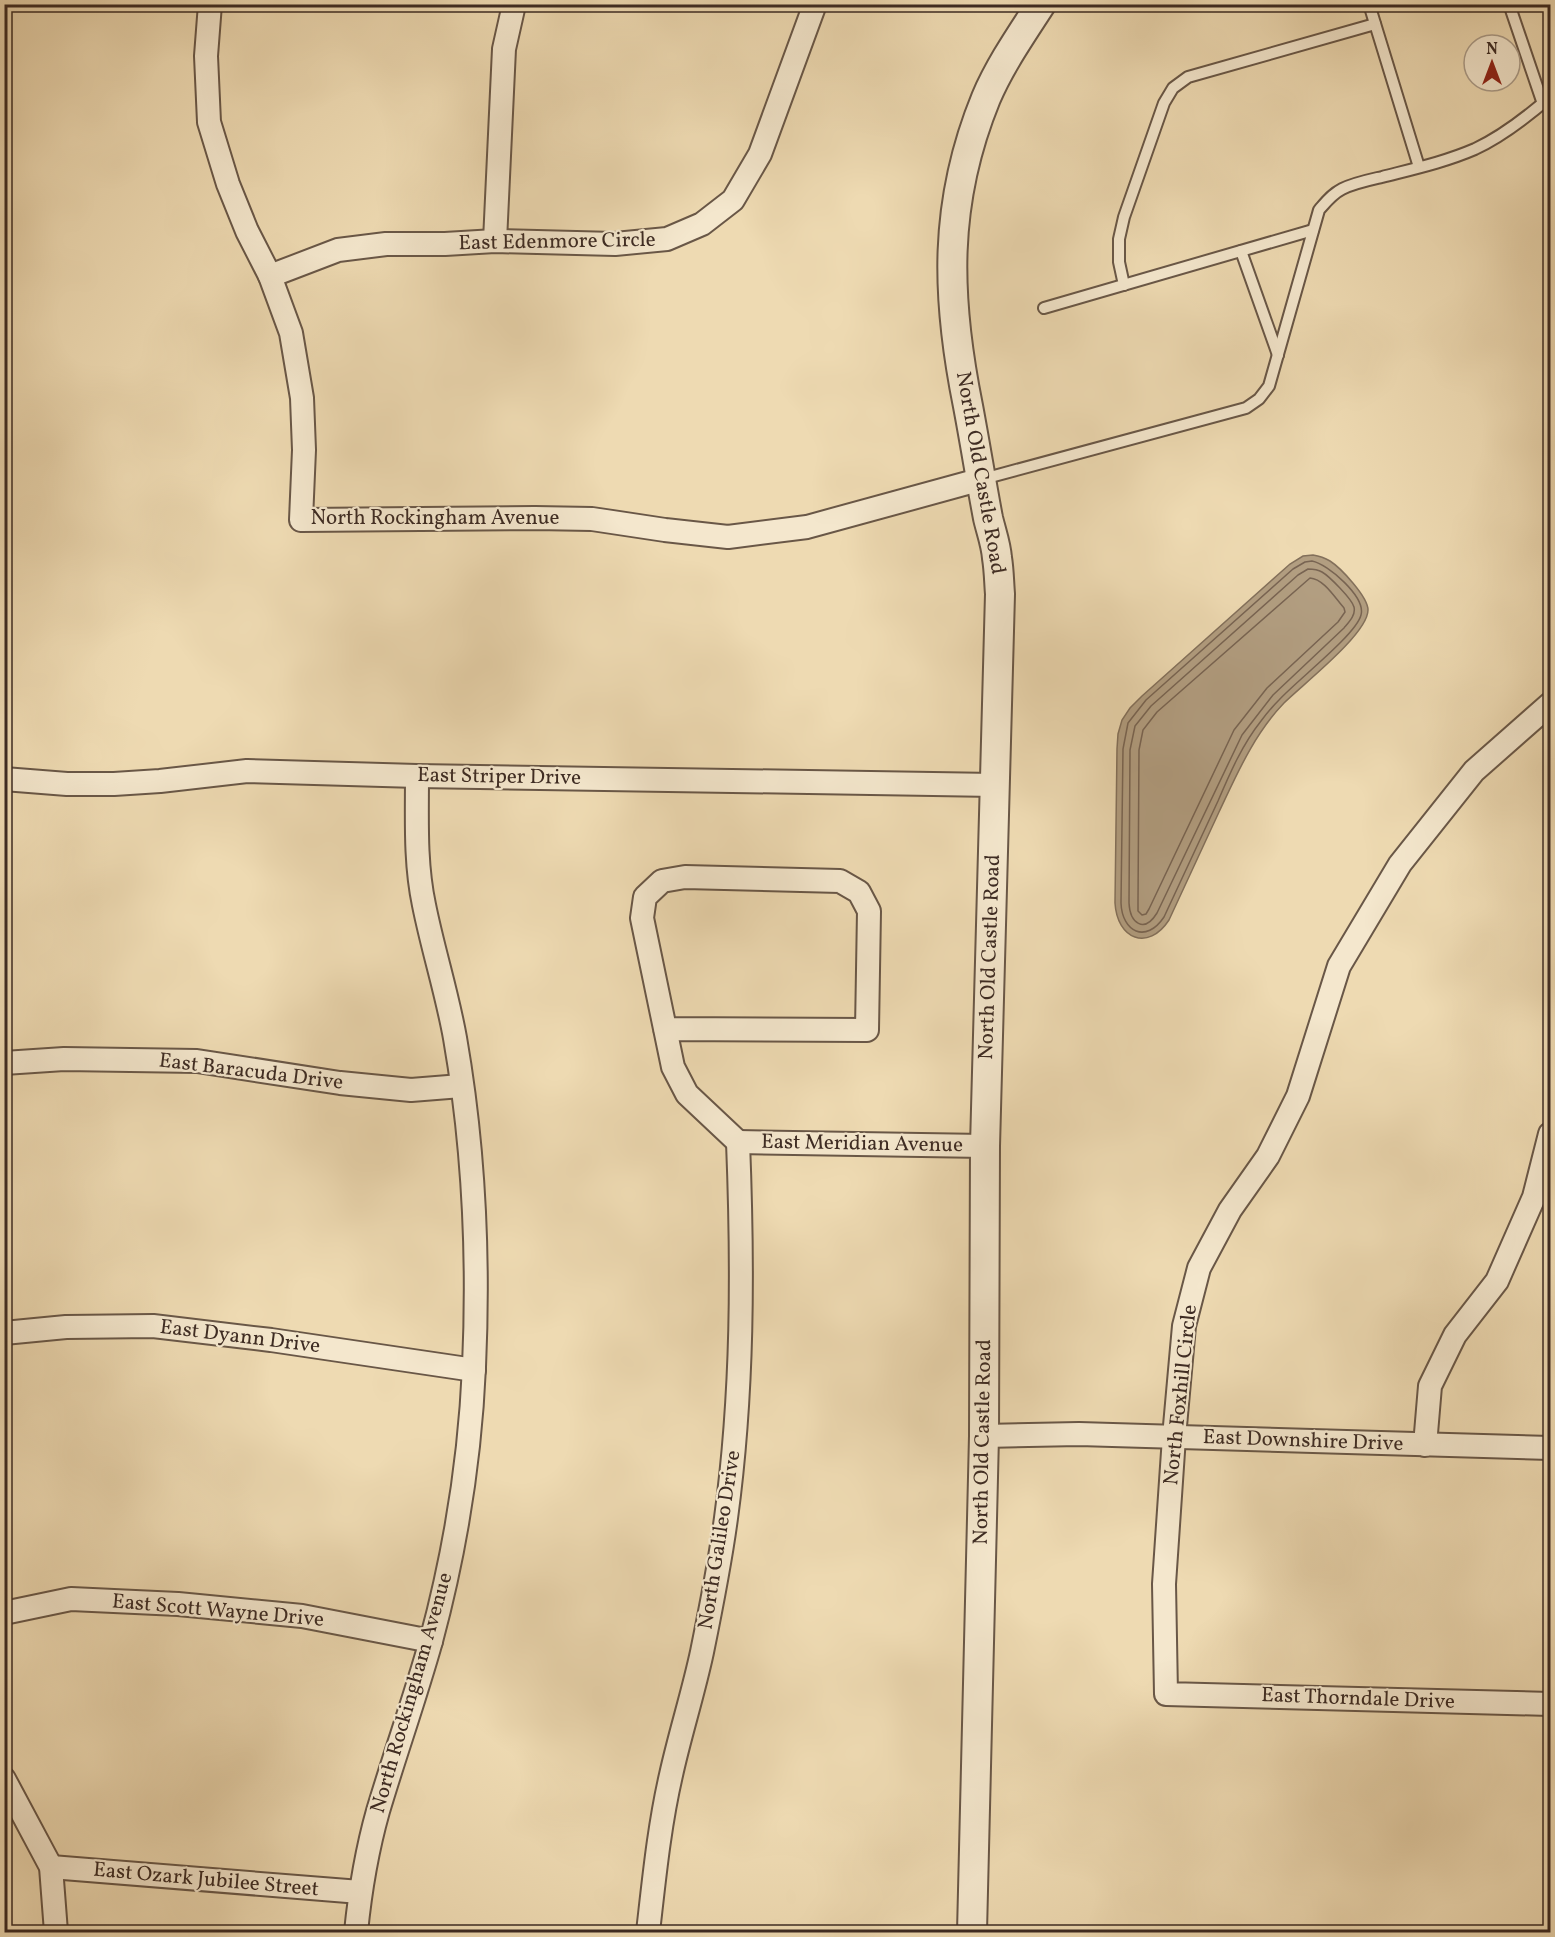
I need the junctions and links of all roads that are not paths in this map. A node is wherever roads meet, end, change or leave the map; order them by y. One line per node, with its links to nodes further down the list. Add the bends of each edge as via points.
1 (210, 4): 13 (street, North Rockingham Avenue, via 206,56 209,122 228,184)
2 (815, 4): 11 (street, East Edenmore Circle, via 759,154 733,200 702,224 668,239 615,244)
3 (1041, 4): 17 (street, North Old Castle Road, via 1009,53 987,97 970,143 957,197 952,245 954,304)
4 (1369, 4): 7 (lane)
5 (1509, 4): 8 (lane)
6 (513, 9): 11 (street, via 504,49)
7 (1375, 24): 9 (lane); 14 (lane, via 1188,77 1173,88 1164,103 1124,217 1119,262)
8 (1547, 101): 9 (lane, via 1496,139)
9 (1419, 167): 10 (lane, via 1342,189 1319,210)
10 (1313, 230): 12 (lane); 16 (lane)
11 (495, 241): 13 (street, East Edenmore Circle, via 386,244 338,250)
12 (1241, 251): 14 (lane); 16 (lane)
13 (270, 276): 17 (street, North Rockingham Avenue, via 291,333 302,398 301,520 592,519 728,537 807,526)
14 (1124, 285): 15 (lane)
15 (1044, 308)
16 (1278, 356): 17 (lane, via 1269,386 1246,408)
17 (982, 479): 21 (street, North Old Castle Road, via 1000,594)
18 (1551, 704): 31 (street, North Foxhill Circle, via 1474,771 1400,864 1340,966 1298,1096 1268,1156 1230,1210 1199,1268 1184,1326)
19 (417, 776): 20 (street, East Striper Drive, via 246,771 114,783); 21 (street, East Striper Drive); 24 (street, North Rockingham Avenue, via 418,870 446,993)
20 (4, 779)
21 (995, 785): 27 (street, North Old Castle Road)
22 (665, 1029): 22 (street, via 642,918 645,897 662,881 685,877 840,881 859,892 870,911 867,1030); 26 (street, via 673,1067 687,1094)
23 (4, 1063): 24 (street, East Baracuda Drive, via 64,1059 197,1061 411,1090)
24 (461, 1086): 29 (street, North Rockingham Avenue, via 474,1198)
25 (1551, 1134): 32 (street, via 1534,1197 1497,1281 1455,1335 1430,1386)
26 (738, 1142): 27 (street, East Meridian Avenue); 43 (street, North Galileo Drive, via 741,1326 734,1456 702,1653 659,1835)
27 (985, 1146): 30 (street, North Old Castle Road)
28 (4, 1333): 29 (street, East Dyann Drive, via 66,1327 153,1326)
29 (474, 1370): 35 (street, North Rockingham Avenue, via 456,1533)
30 (984, 1436): 31 (street, East Downshire Drive); 44 (street, North Old Castle Road)
31 (1174, 1437): 32 (street, East Downshire Drive); 36 (street, North Foxhill Circle, via 1164,1584)
32 (1425, 1445): 33 (street, East Downshire Drive)
33 (1551, 1448)
34 (4, 1612): 35 (street, East Scott Wayne Drive, via 71,1599 177,1604 302,1616)
35 (431, 1641): 40 (street, North Rockingham Avenue, via 378,1812)
36 (1166, 1694): 37 (street, East Thorndale Drive)
37 (1551, 1704)
38 (4, 1779): 39 (street)
39 (51, 1867): 40 (street, East Ozark Jubilee Street); 41 (street)
40 (360, 1892): 42 (street, North Rockingham Avenue)
41 (56, 1932)
42 (356, 1932)
43 (648, 1932)
44 (972, 1932)

